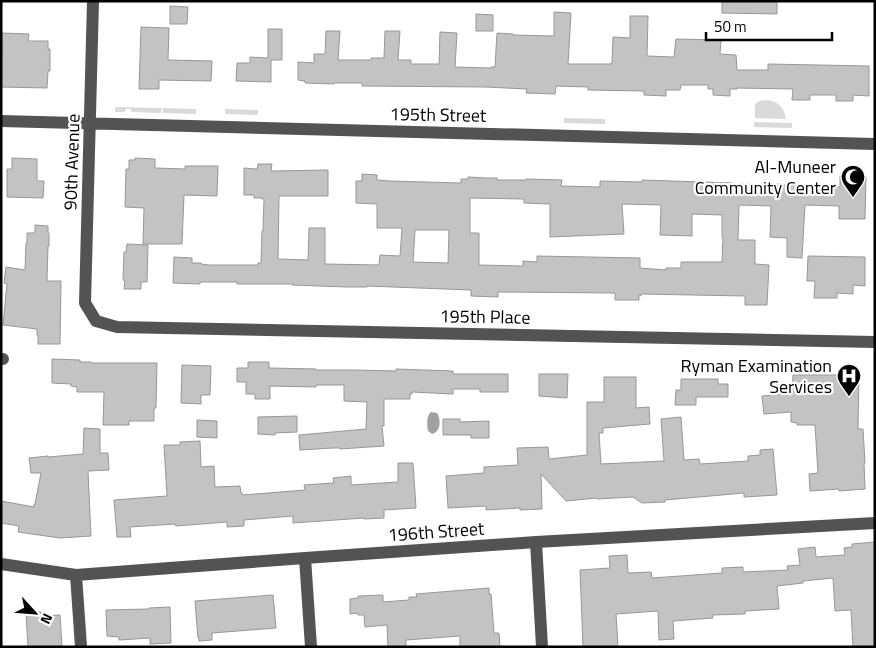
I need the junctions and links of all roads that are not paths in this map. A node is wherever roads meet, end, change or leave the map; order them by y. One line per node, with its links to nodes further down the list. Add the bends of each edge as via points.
1 (93, 1): 3 (street, 90th Avenue)
2 (1, 121): 3 (street, 195th Street)
3 (91, 123): 4 (street, 195th Street); 5 (street, 90th Avenue, via 85,303)
4 (875, 144)
5 (96, 321): 6 (street, 195th Place, via 117,327)
6 (875, 342)
7 (875, 523): 8 (street, 196th Street)
8 (536, 542): 9 (street, 196th Street); 14 (street)
9 (305, 558): 11 (street, 196th Street); 13 (street)
10 (1, 564): 11 (street, 196th Street)
11 (76, 575): 12 (street)
12 (81, 647)
13 (311, 647)
14 (542, 647)

